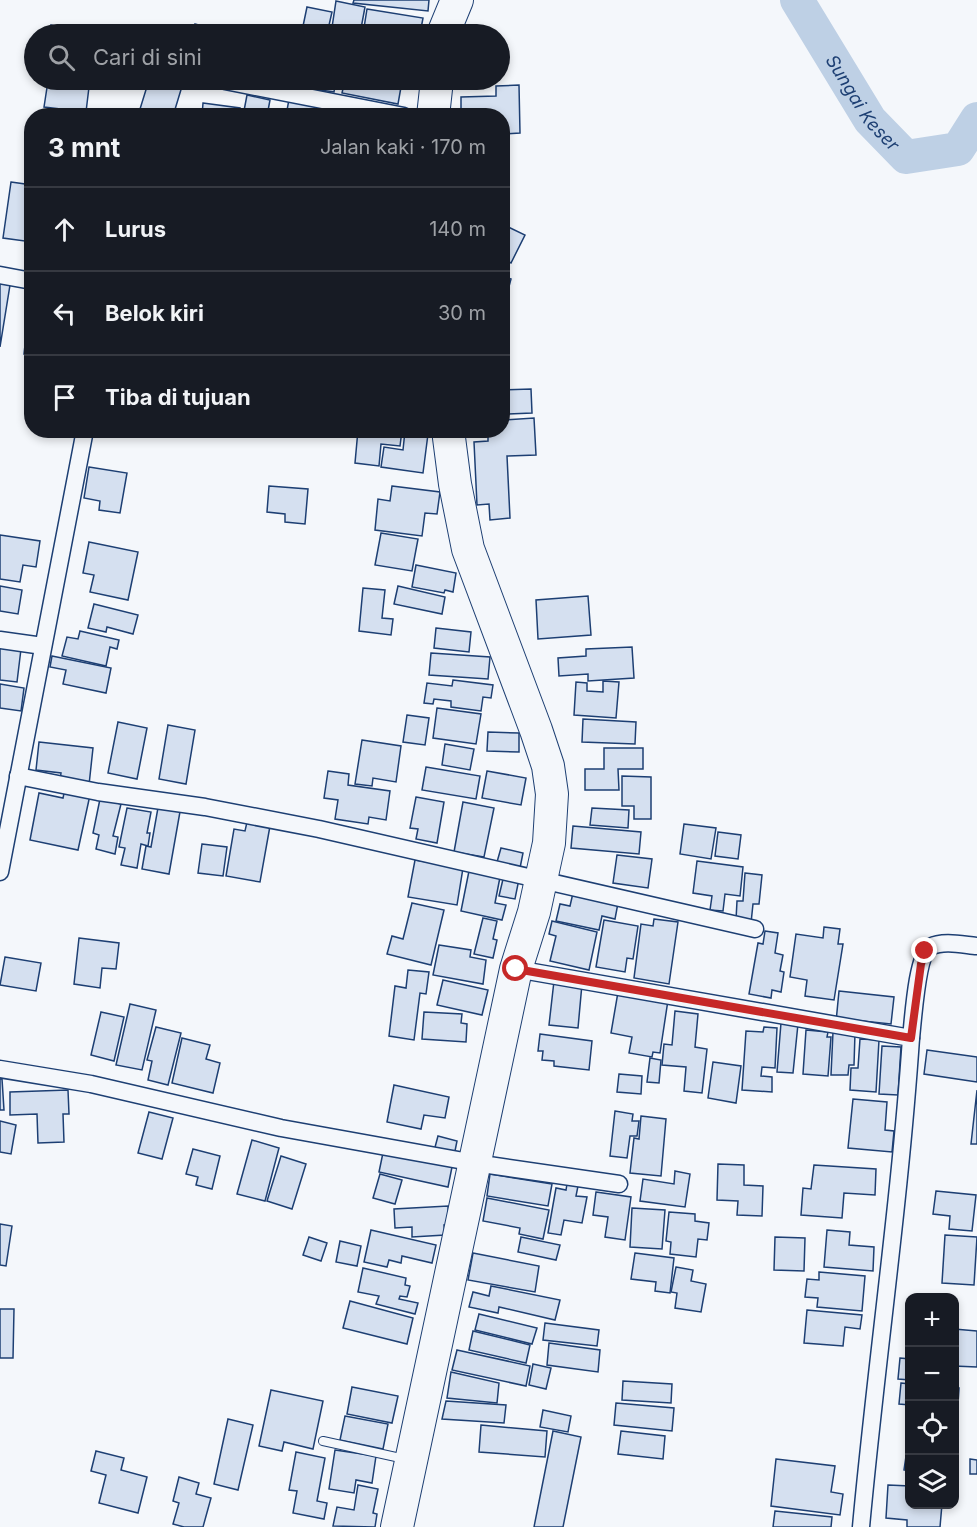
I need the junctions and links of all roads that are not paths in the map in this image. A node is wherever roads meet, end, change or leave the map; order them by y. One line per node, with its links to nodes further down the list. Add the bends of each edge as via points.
1 (457, 0): 2 (highway)
2 (447, 24)
3 (271, 90): 5 (street)
4 (436, 90): 6 (highway)
5 (363, 108)
6 (434, 108)
7 (0, 275): 8 (street)
8 (24, 280)
9 (83, 438): 12 (street)
10 (449, 438): 15 (highway, via 468,549 548,766 552,794 549,843)
11 (0, 640): 12 (street)
12 (43, 646): 13 (street)
13 (18, 776): 14 (street); 15 (street, via 319,828)
14 (0, 872)
15 (541, 880): 16 (street); 18 (highway)
16 (755, 929)
17 (977, 946): 19 (street, via 942,944 925,951)
18 (516, 969): 19 (street); 21 (highway)
19 (911, 1038): 26 (street, via 905,1133)
20 (0, 1069): 21 (street, via 91,1084 281,1128)
21 (475, 1163): 22 (street); 24 (highway)
22 (619, 1184)
23 (323, 1441): 24 (lane)
24 (411, 1461): 25 (highway)
25 (397, 1527)
26 (861, 1527)

